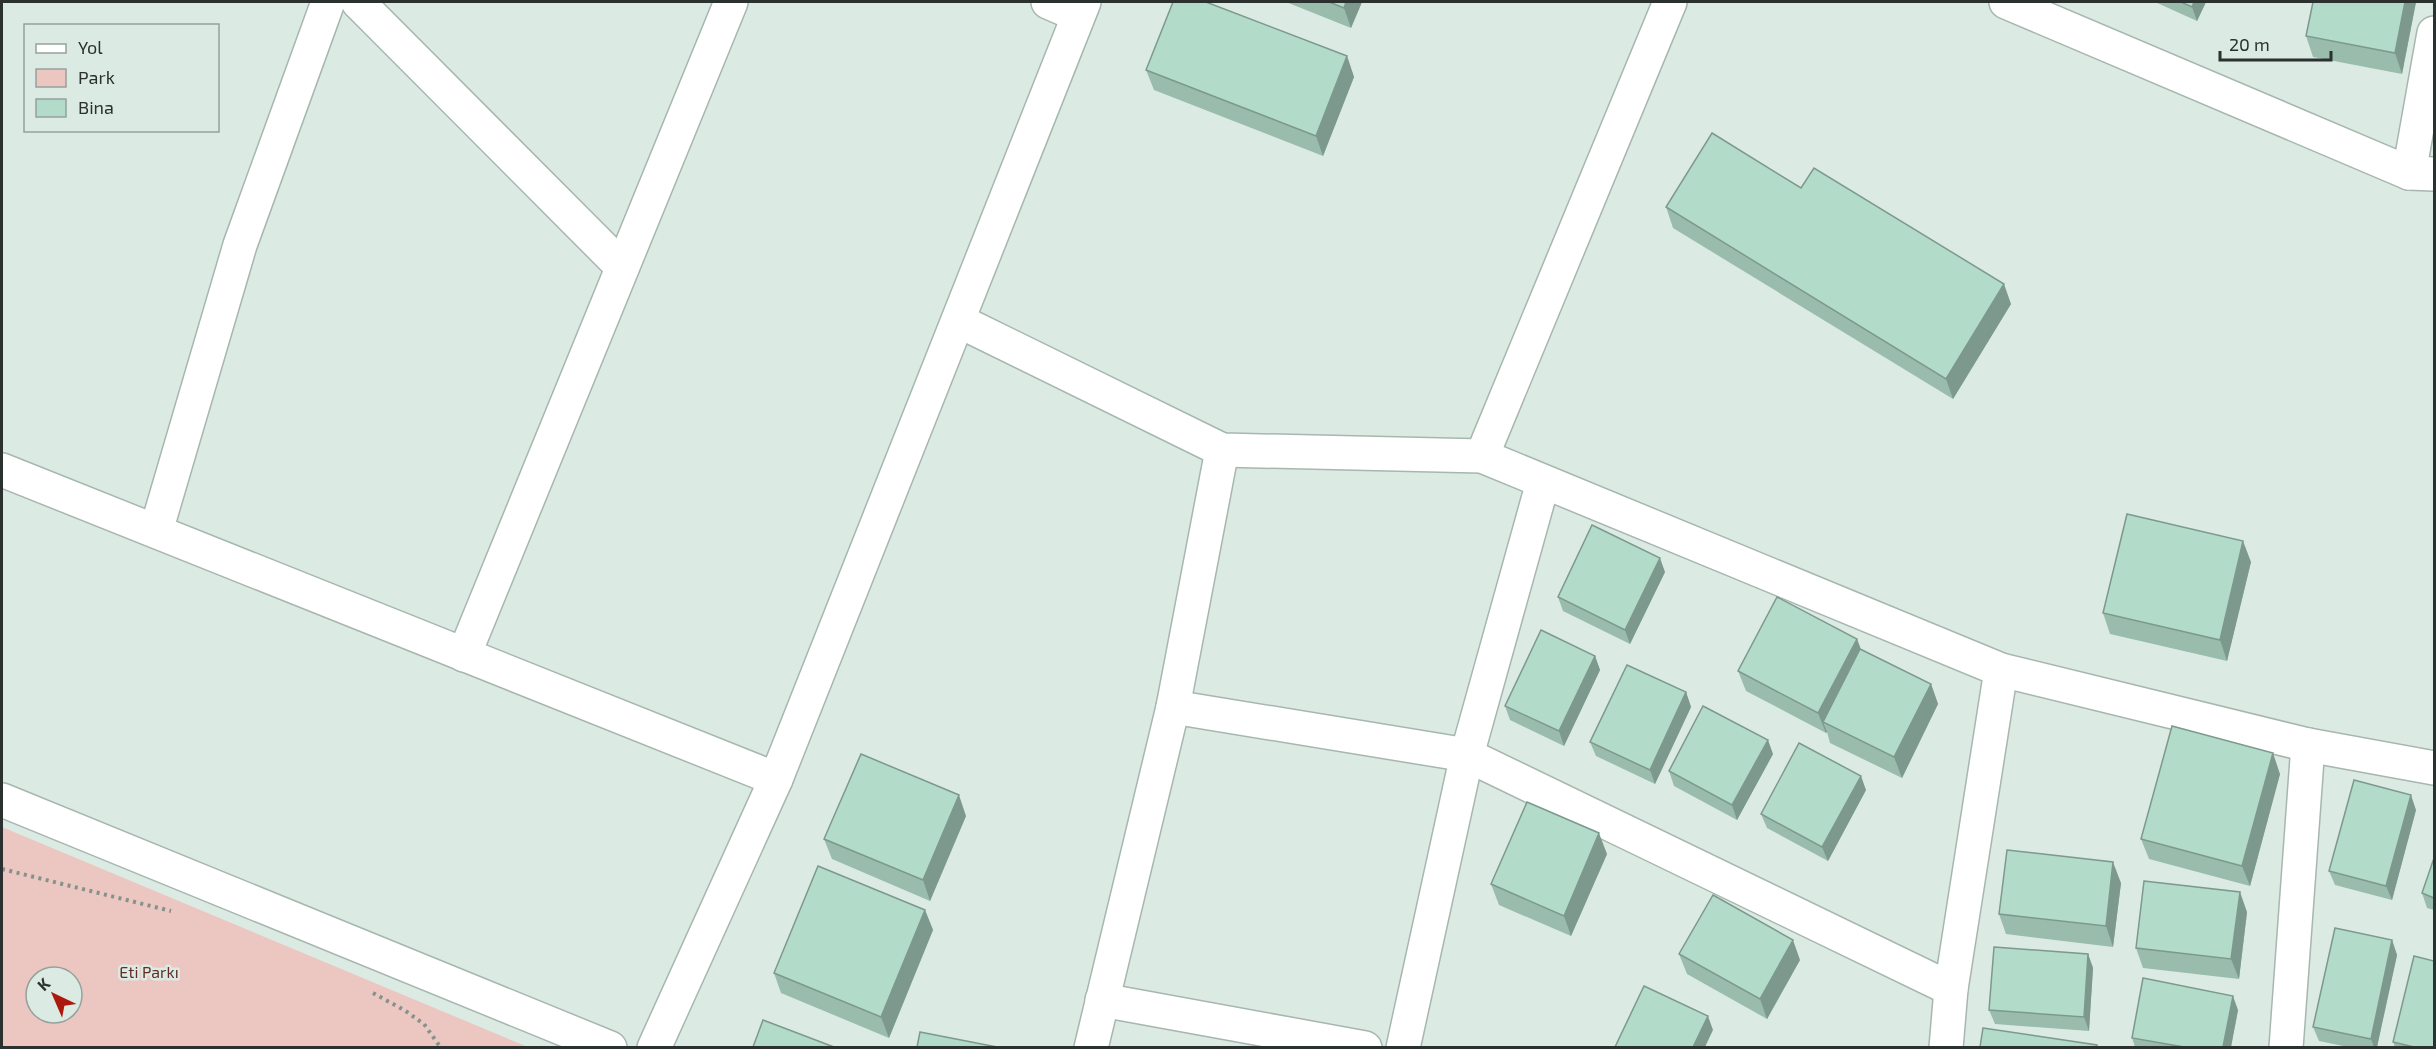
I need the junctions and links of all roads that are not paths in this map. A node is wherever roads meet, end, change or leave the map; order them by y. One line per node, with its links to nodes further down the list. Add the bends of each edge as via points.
1 (328, 2): 16 (street, via 240,245)
2 (358, 2): 10 (street)
3 (731, 2): 10 (street)
4 (1048, 2): 7 (street)
5 (1670, 2): 13 (street)
6 (2006, 2): 9 (street)
7 (1081, 8): 11 (street)
8 (2434, 33): 9 (street)
9 (2422, 173)
10 (622, 267): 17 (street)
11 (959, 321): 12 (street); 23 (street)
12 (1222, 450): 13 (street); 19 (street)
13 (1482, 456): 15 (street)
14 (2, 470): 16 (street)
15 (1543, 482): 18 (street); 21 (street)
16 (156, 531): 17 (street)
17 (464, 655): 23 (street)
18 (2001, 670): 20 (street); 25 (street)
19 (1173, 707): 21 (street); 26 (street)
20 (2308, 745): 22 (street); 33 (street)
21 (1467, 755): 25 (street); 31 (street)
22 (2434, 768)
23 (776, 779): 28 (street)
24 (2, 800): 27 (street)
25 (1951, 989): 32 (street)
26 (1102, 1000): 29 (street); 30 (street)
27 (609, 1047)
28 (654, 1047)
29 (1091, 1047)
30 (1365, 1047)
31 (1403, 1047)
32 (1946, 1047)
33 (2286, 1047)

